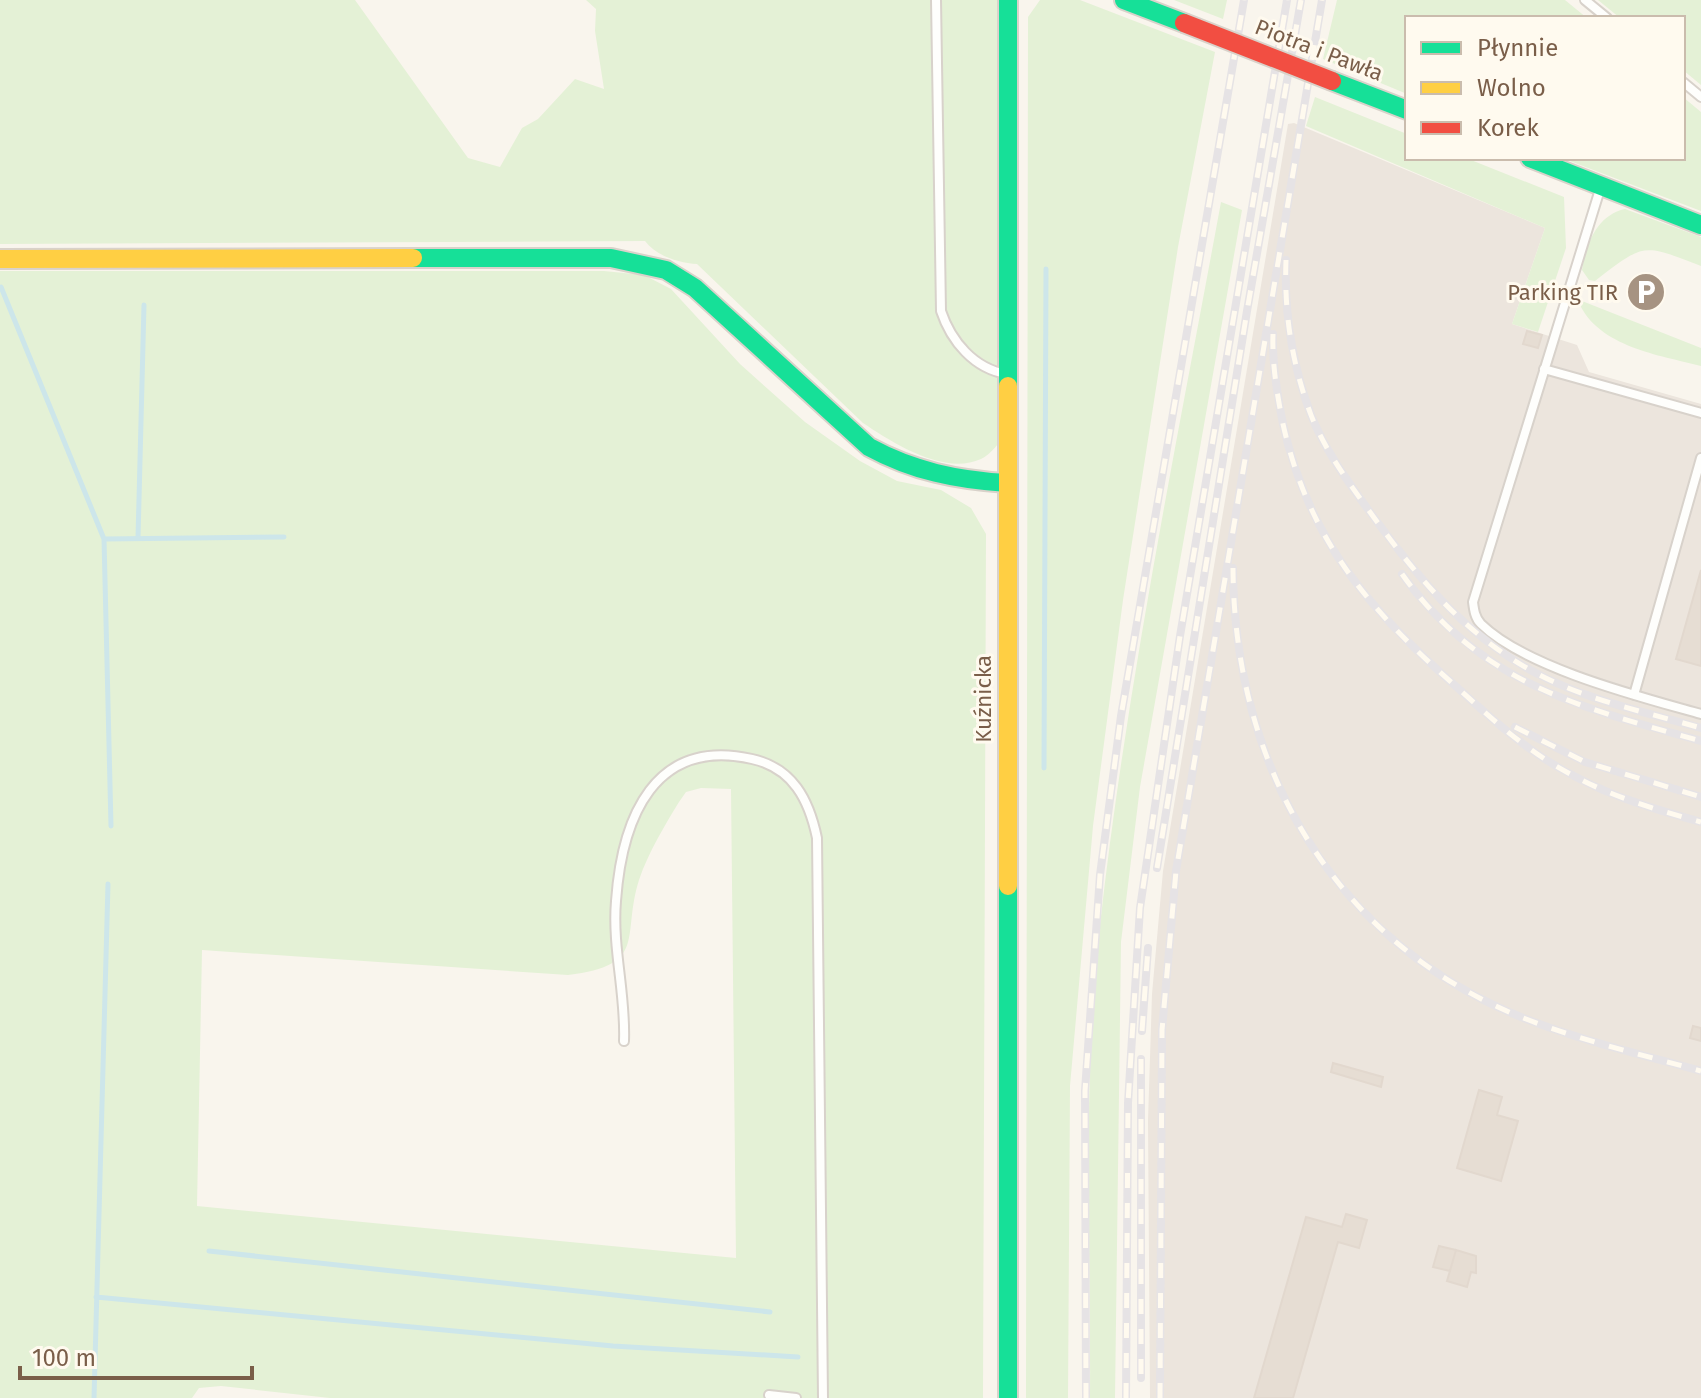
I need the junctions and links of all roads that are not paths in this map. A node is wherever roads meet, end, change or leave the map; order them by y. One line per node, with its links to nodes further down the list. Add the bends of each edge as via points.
1 (936, 0): 14 (lane, via 941,311 947,330 965,352 993,372)
2 (1008, 0): 14 (street, Kuźnicka)
3 (1124, 0): 8 (street, Piotra i Pawła, bridge)
4 (1585, 0): 5 (lane)
5 (1605, 16)
6 (1685, 84): 7 (lane)
7 (1701, 97)
8 (1405, 109)
9 (1535, 160): 10 (street)
10 (1601, 186): 11 (street); 13 (lane)
11 (1701, 225)
12 (0, 259): 17 (street, via 642,262 669,270 695,288 835,419 884,456 955,479)
13 (1544, 369): 15 (lane); 18 (lane, via 1474,612 1480,623 1512,646)
14 (1007, 375): 17 (street, Kuźnicka)
15 (1701, 413)
16 (1701, 458): 18 (lane)
17 (1007, 483): 24 (street, Kuźnicka)
18 (1634, 695): 19 (lane)
19 (1701, 714)
20 (624, 1041): 23 (lane, via 616,901 632,828 646,794 671,766 699,756 754,759 775,767 804,796 817,838)
21 (769, 1395): 22 (lane)
22 (796, 1398)
23 (823, 1398)
24 (1008, 1398)

